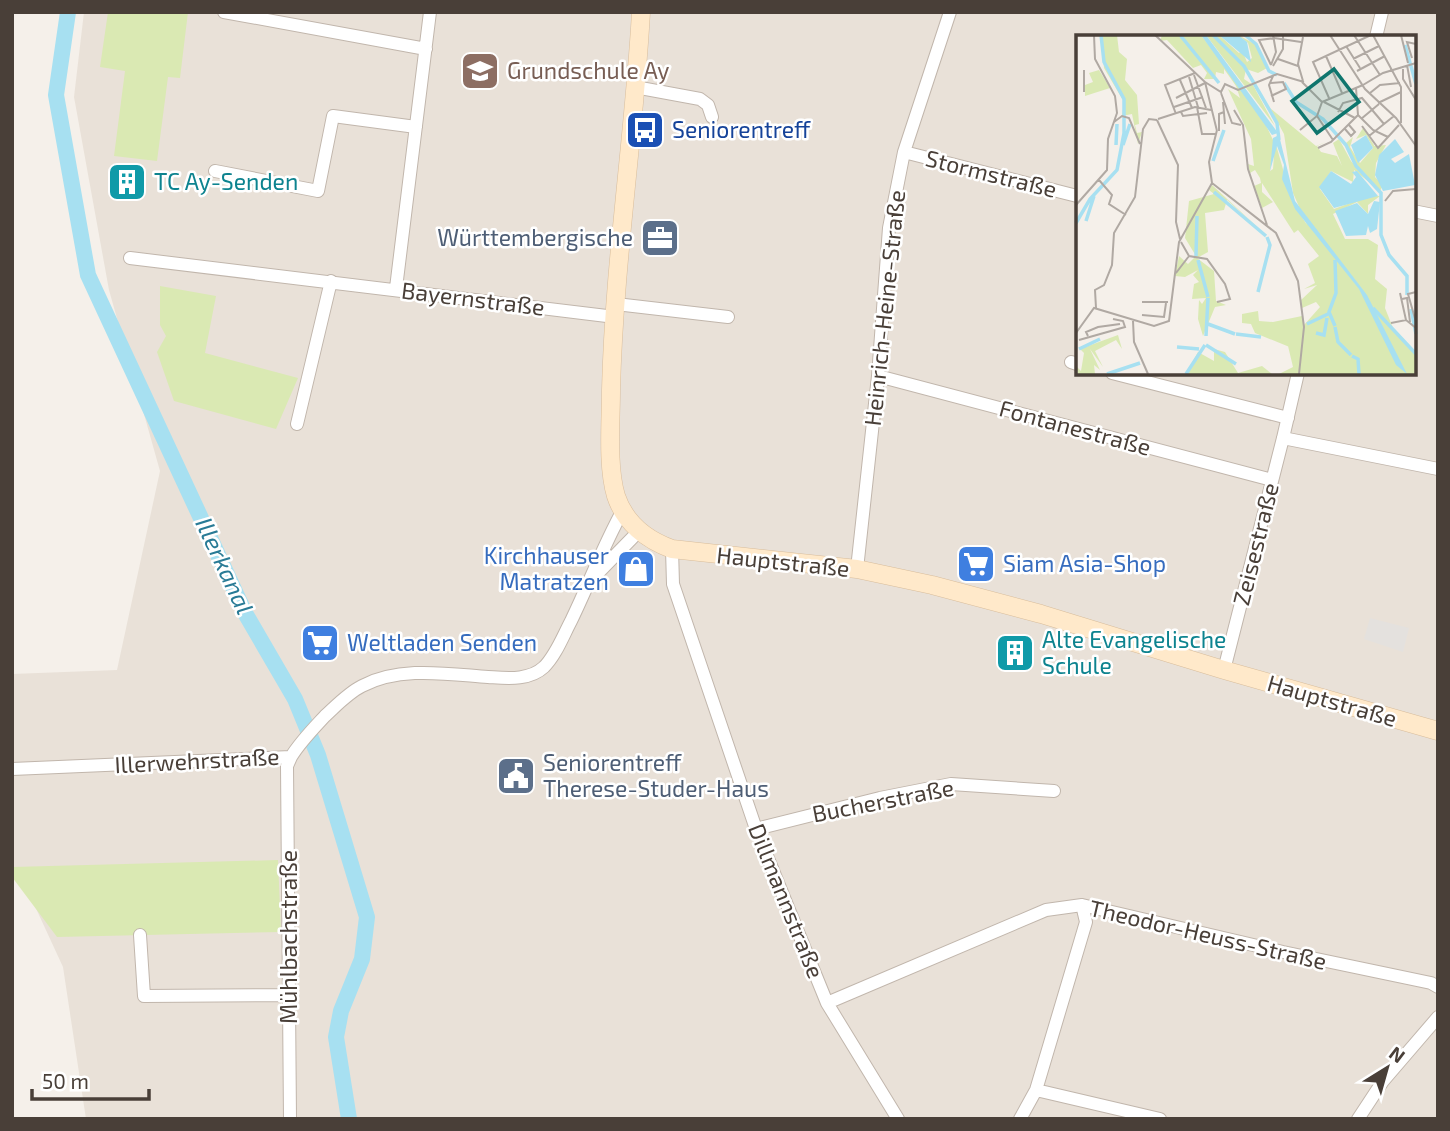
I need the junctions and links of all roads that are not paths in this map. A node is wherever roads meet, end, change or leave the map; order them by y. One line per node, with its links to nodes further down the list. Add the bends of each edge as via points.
1 (224, 12): 7 (street)
2 (430, 12): 7 (street)
3 (641, 12): 8 (main road, Hauptstraße)
4 (950, 12): 11 (street, Heinrich-Heine-Straße)
5 (1381, 12): 6 (street)
6 (1376, 35)
7 (426, 49): 10 (street)
8 (635, 87): 9 (street, via 700,99); 19 (main road, Hauptstraße)
9 (712, 117)
10 (416, 127): 12 (street, via 333,116 318,191); 18 (street)
11 (904, 152): 13 (street, Stormstraße); 23 (street, Heinrich-Heine-Straße, via 889,228)
12 (215, 171)
13 (1076, 196)
14 (1415, 211): 15 (street)
15 (1438, 216)
16 (130, 258): 17 (street, Bayernstraße)
17 (331, 281): 18 (street, Bayernstraße); 25 (street)
18 (396, 288): 19 (street, Bayernstraße)
19 (615, 310): 20 (street, Bayernstraße); 29 (main road, Hauptstraße, via 612,473)
20 (728, 317)
21 (1116, 374): 24 (street)
22 (1298, 374): 24 (street, Zeisestraße)
23 (878, 376): 28 (street, Fontanestraße); 32 (street, Heinrich-Heine-Straße)
24 (1288, 418): 26 (street, Zeisestraße)
25 (297, 424)
26 (1283, 438): 27 (street); 28 (street, Zeisestraße)
27 (1438, 469)
28 (1272, 480): 34 (street, Zeisestraße)
29 (622, 510): 30 (main road, Hauptstraße); 33 (street, Illerwehrstraße)
30 (639, 531): 31 (main road, Hauptstraße); 33 (street, Illerwehrstraße)
31 (672, 549): 32 (main road, Hauptstraße); 39 (street, Dillmannstraße, via 673,584)
32 (857, 569): 34 (main road, Hauptstraße, via 1031,611)
33 (591, 581): 36 (street, Illerwehrstraße, via 553,655 536,673 510,678 415,673 380,678 342,700)
34 (1224, 670): 35 (main road, Hauptstraße)
35 (1438, 731)
36 (293, 753): 37 (street, Illerwehrstraße); 43 (street, Mühlbachstraße, via 287,766)
37 (12, 769)
38 (1054, 791): 39 (street, Bucherstraße, via 951,784)
39 (756, 829): 44 (street, Dillmannstraße)
40 (1082, 905): 42 (street, Theodor-Heuss-Straße); 44 (street, Theodor-Heuss-Straße, via 1046,910); 46 (street, via 1086,922)
41 (140, 935): 43 (street, via 144,996)
42 (1438, 987)
43 (290, 995): 47 (street, Mühlbachstraße)
44 (827, 1003): 48 (street, Dillmannstraße)
45 (1438, 1017): 51 (street, via 1383,1081)
46 (1036, 1090): 49 (street); 50 (street)
47 (290, 1119)
48 (898, 1119)
49 (1020, 1119)
50 (1160, 1119)
51 (1358, 1119)

